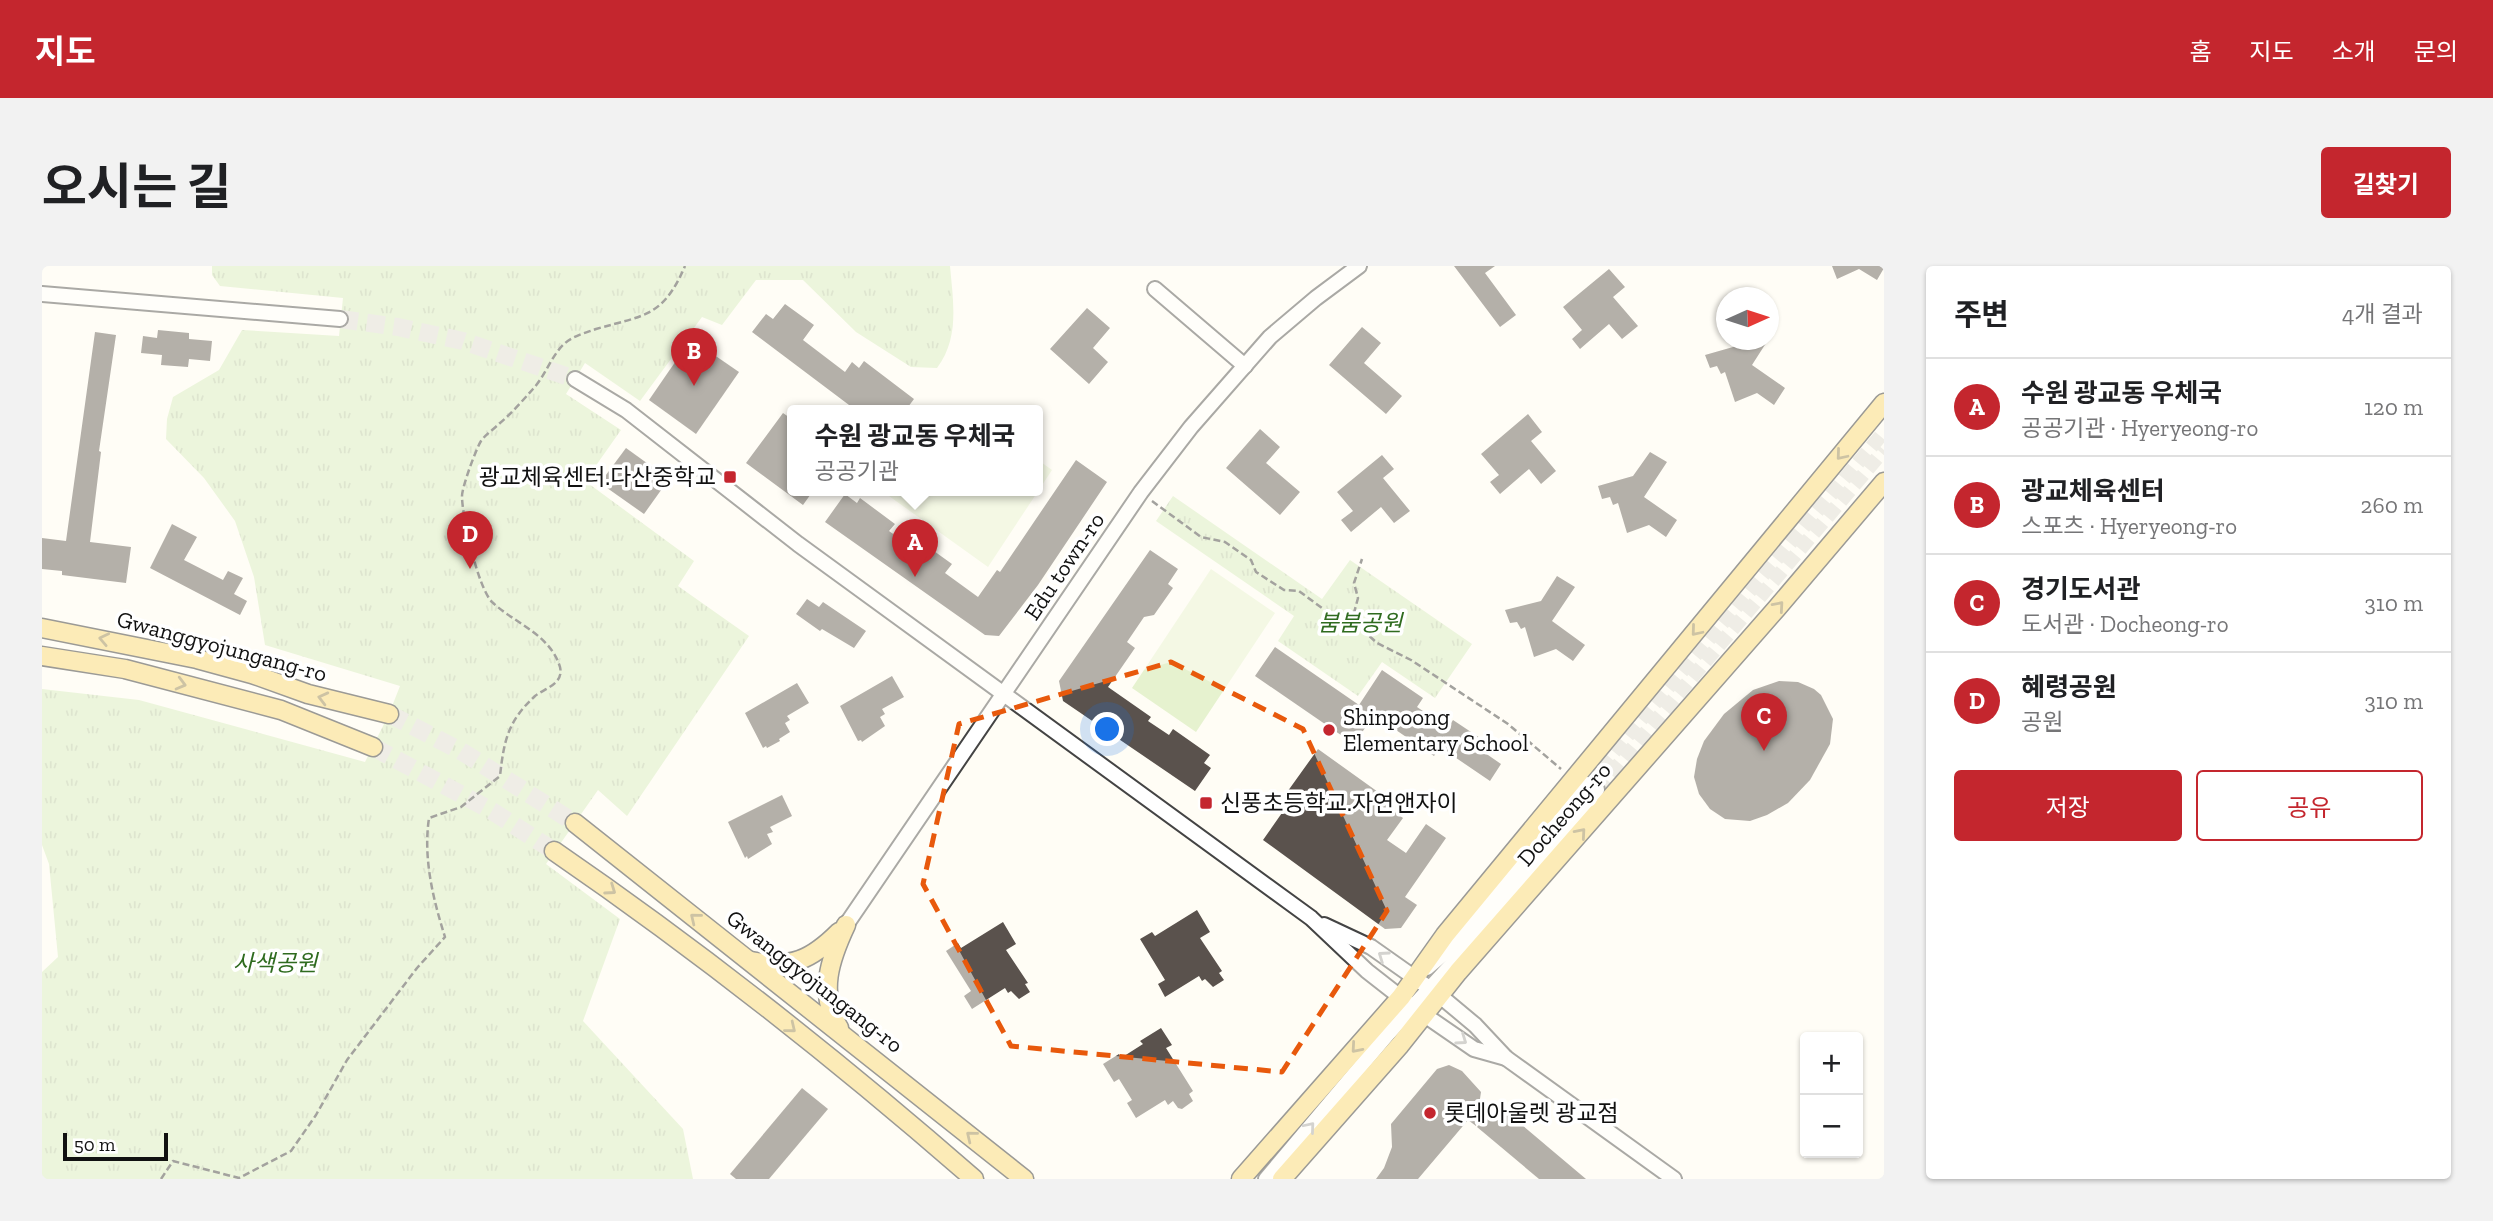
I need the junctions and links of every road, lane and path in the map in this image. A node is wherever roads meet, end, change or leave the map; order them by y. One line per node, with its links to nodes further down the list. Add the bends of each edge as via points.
1 (685, 266): 29 (path, via 662,304 640,318 579,334 563,346 535,387 480,442 462,494 471,552 489,600 535,632 561,668 551,688 538,694 513,719 500,776 461,807 429,818 425,841 445,937 347,1060 291,1151 239,1178 173,1161)
2 (1359, 266): 6 (street, Edu town-ro, via 1270,337)
3 (1155, 289): 6 (street)
4 (42, 294): 5 (street)
5 (340, 319)
6 (1245, 366): 10 (street, Edu town-ro)
7 (575, 379): 15 (street, via 626,410 798,544)
8 (1884, 403): 24 (main road, Docheong-ro, one-way to 24, via 1445,935)
9 (1884, 482): 25 (main road, Docheong-ro, one-way to 9)
10 (1141, 492): 12 (path, via 1201,537 1225,542 1251,560 1256,572 1284,590 1299,591); 15 (street, Edu town-ro)
11 (1362, 559): 12 (path, via 1354,583 1358,598)
12 (1351, 624): 18 (path, via 1508,724)
13 (42, 628): 16 (main road, Gwanggyojungang-ro, one-way to 13, via 197,659)
14 (42, 656): 17 (main road, Gwanggyojungang-ro, one-way to 17, via 125,669 281,710)
15 (1005, 694): 21 (street); 22 (street, Edu town-ro)
16 (389, 714)
17 (373, 747)
18 (1562, 769)
19 (575, 823): 23 (main road, Gwanggyojungang-ro, one-way to 19)
20 (554, 851): 30 (main road, one-way to 30, via 741,987 883,1099)
21 (1311, 918): 24 (street, one-way to 21, via 1371,947); 26 (street)
22 (846, 925): 23 (main road, via 822,949 802,960 773,965); 27 (main road, via 831,958 828,985 831,1013)
23 (748, 961): 27 (main road, Gwanggyojungang-ro)
24 (1415, 978): 25 (street); 25 (street, via 1454,945 1592,787); 26 (main road, Docheong-ro)
25 (1435, 992): 26 (main road, Docheong-ro); 28 (street)
26 (1412, 1006): 28 (street, one-way to 28, via 1474,1049); 32 (main road, one-way to 32); 33 (street, one-way to 26); 34 (main road, Docheong-ro, via 1399,1045)
27 (844, 1035): 31 (main road, Gwanggyojungang-ro, one-way to 27)
28 (1506, 1058): 35 (street)
29 (160, 1179)
30 (974, 1179)
31 (1024, 1179)
32 (1241, 1179)
33 (1266, 1179)
34 (1282, 1179)
35 (1674, 1179)

